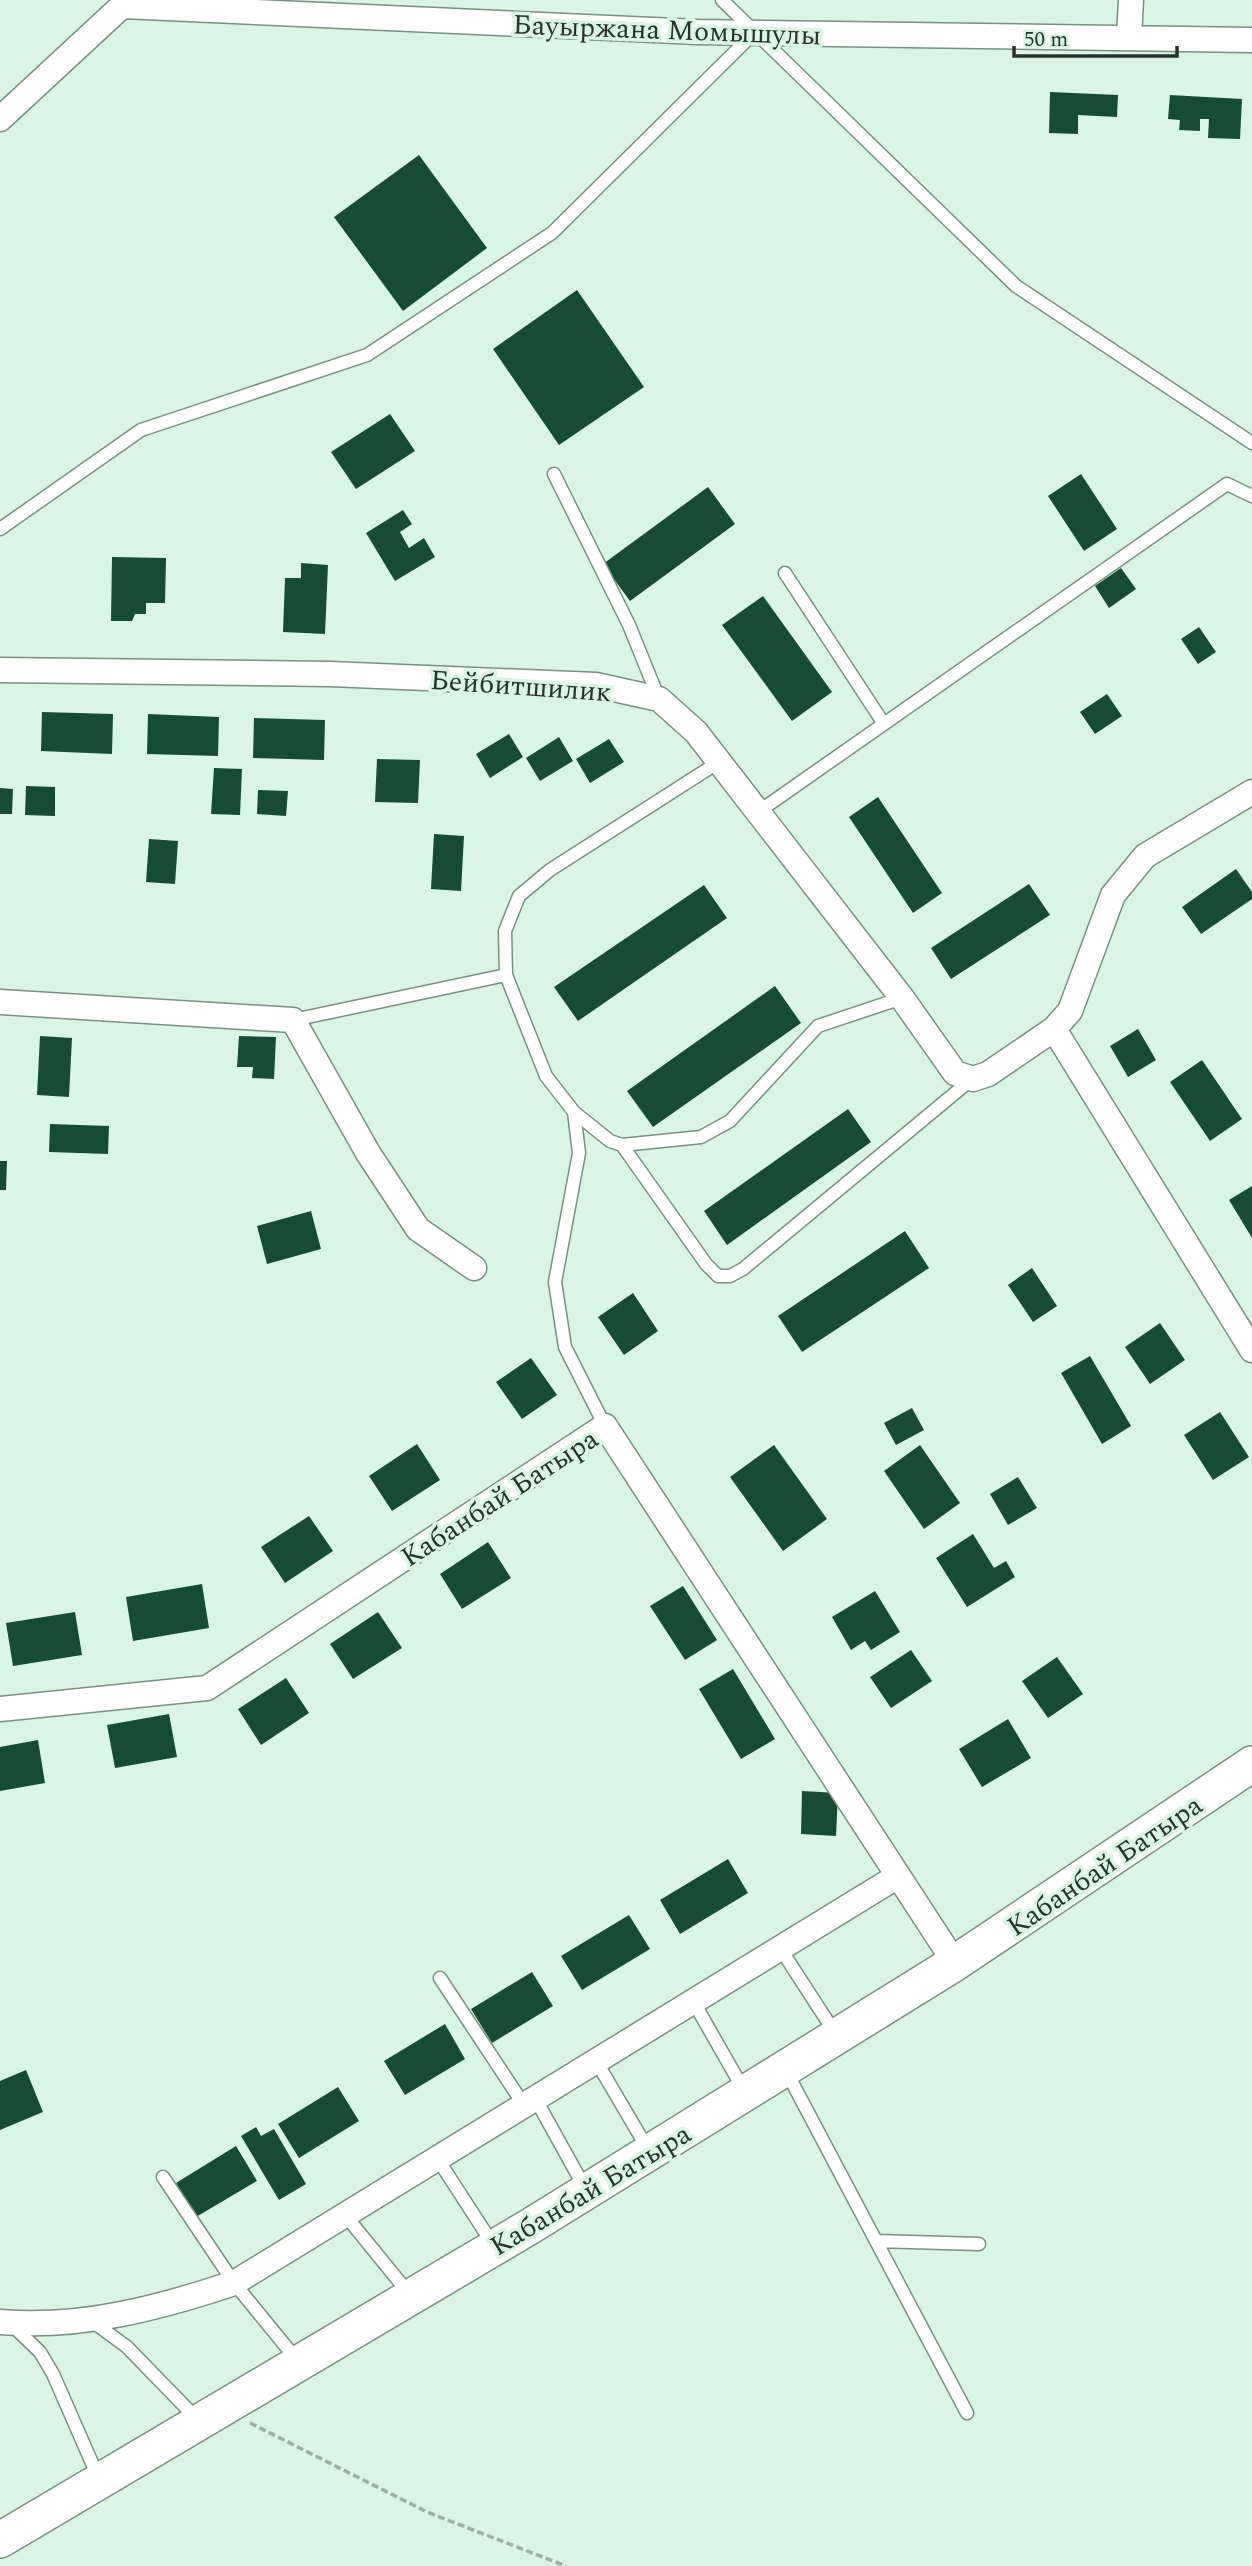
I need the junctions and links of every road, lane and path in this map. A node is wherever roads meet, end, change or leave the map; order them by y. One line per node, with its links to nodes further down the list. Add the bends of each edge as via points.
1 (722, 0): 3 (lane)
2 (1131, 0): 4 (street)
3 (755, 33): 4 (street, Бауыржана Момышулы); 6 (street, Бауыржана Момышулы, via 122,6); 7 (lane, via 1016,286); 10 (lane, via 552,233 460,294 367,355 141,430)
4 (1129, 37): 5 (street, Бауыржана Момышулы)
5 (1252, 40)
6 (0, 119)
7 (1252, 443)
8 (554, 474): 13 (lane, via 629,625)
9 (1252, 496): 14 (lane, via 1227,484)
10 (0, 529)
11 (785, 573): 14 (lane)
12 (0, 670): 13 (street, Бейбитшилик, via 330,674 596,685)
13 (659, 699): 15 (street, Бейбитшилик, via 696,732)
14 (884, 724): 17 (lane)
15 (719, 762): 17 (street, Бейбитшилик); 18 (lane, via 550,870 519,896 505,932)
16 (1252, 792): 22 (street, via 1145,856 1113,895 1070,1011)
17 (758, 812): 19 (street, Бейбитшилик)
18 (506, 975): 21 (lane); 24 (lane, via 546,1076)
19 (902, 998): 23 (street, Бейбитшилик, via 955,1073); 25 (lane, via 818,1026 730,1122 711,1132 674,1141)
20 (0, 1002): 21 (street)
21 (293, 1020): 26 (street, via 368,1153 418,1228)
22 (1054, 1029): 23 (street, via 988,1074); 27 (street)
23 (973, 1079): 25 (lane, via 730,1276 718,1276 706,1264)
24 (574, 1112): 25 (lane, via 610,1141); 28 (lane, via 579,1153 555,1282 565,1347)
25 (622, 1145)
26 (474, 1268)
27 (1252, 1350)
28 (605, 1426): 29 (street, Кабанбай Батыра, via 207,1688); 31 (street, Кабанбай Батыра)
29 (0, 1709)
30 (1252, 1764): 33 (main road, Кабанбай Батыра)
31 (898, 1876): 32 (street); 33 (street, Кабанбай Батыра)
32 (780, 1948): 35 (street); 36 (lane)
33 (955, 1963): 36 (main road, Кабанбай Батыра)
34 (440, 1978): 40 (lane)
35 (693, 2001): 37 (street); 39 (lane)
36 (837, 2036): 38 (main road, Кабанбай Батыра)
37 (596, 2060): 40 (street); 41 (lane)
38 (785, 2069): 39 (main road, Кабанбай Батыра); 46 (lane)
39 (746, 2093): 41 (main road, Кабанбай Батыра)
40 (529, 2101): 42 (street); 44 (lane)
41 (650, 2152): 44 (main road, Кабанбай Батыра)
42 (437, 2158): 45 (street); 48 (lane)
43 (163, 2177): 49 (lane)
44 (587, 2191): 48 (main road, Кабанбай Батыра)
45 (345, 2215): 49 (street); 50 (lane)
46 (876, 2241): 47 (lane); 54 (lane)
47 (979, 2244)
48 (495, 2247): 50 (main road, Кабанбай Батыра)
49 (234, 2283): 51 (street, via 176,2302); 53 (lane)
50 (411, 2297): 53 (main road, Кабанбай Батыра)
51 (92, 2320): 52 (street); 55 (lane)
52 (5, 2323): 56 (lane, via 40,2352)
53 (299, 2363): 55 (main road, Кабанбай Батыра)
54 (967, 2413)
55 (211, 2416): 56 (main road, Кабанбай Батыра); 58 (path, via 427,2512)
56 (100, 2481): 57 (main road, Кабанбай Батыра)
57 (0, 2540)
58 (566, 2566)

